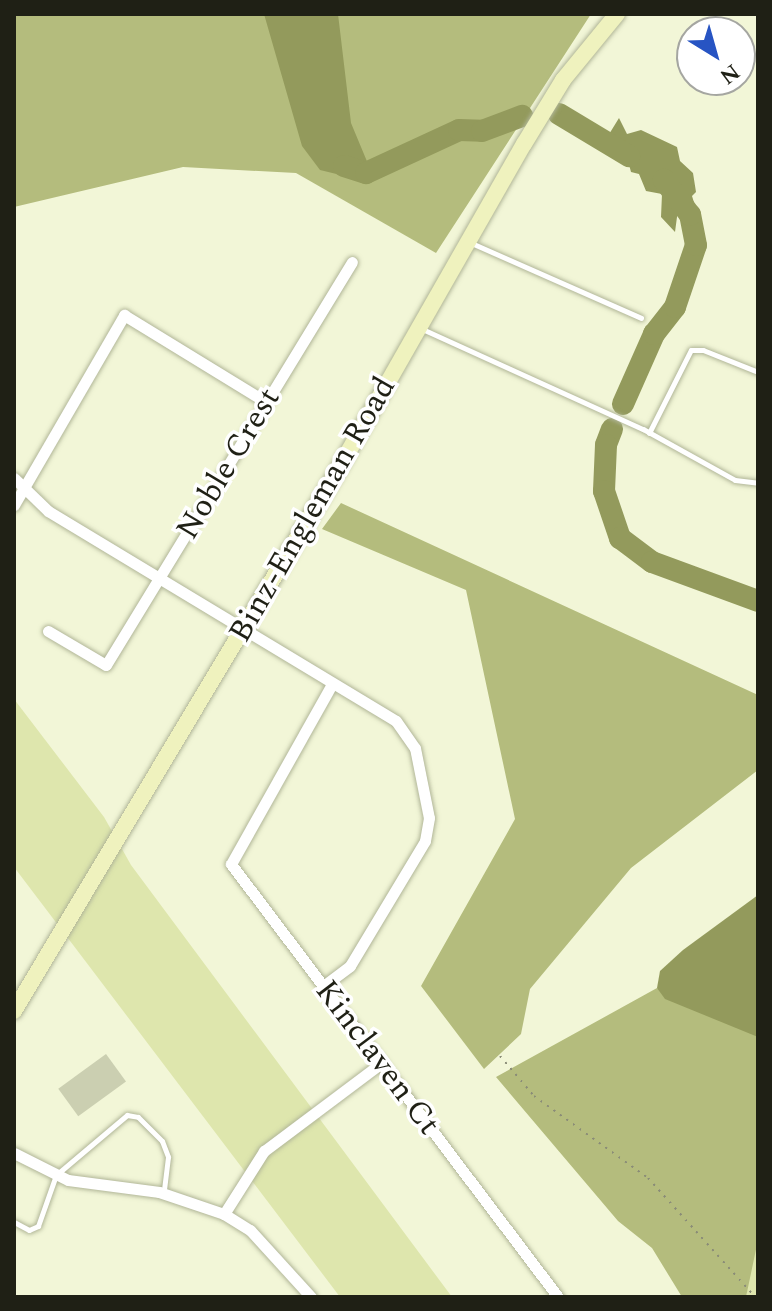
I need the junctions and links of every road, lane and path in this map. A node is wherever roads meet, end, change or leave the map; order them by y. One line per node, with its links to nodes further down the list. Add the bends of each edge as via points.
1 (617, 14): 2 (street, Binz-Engleman Road, via 563,80)
2 (468, 242): 4 (lane); 5 (street, Binz-Engleman Road)
3 (352, 262): 7 (street, Noble Crest)
4 (641, 318)
5 (419, 328): 8 (lane); 15 (street, Binz-Engleman Road)
6 (758, 372): 8 (lane, via 691,350)
7 (266, 402): 11 (street, via 124,315); 13 (street, Noble Crest)
8 (649, 433): 10 (lane, via 735,480)
9 (14, 478): 11 (street)
10 (758, 483)
11 (23, 489): 12 (street); 13 (street)
12 (14, 505)
13 (158, 579): 14 (street, Noble Crest, via 106,665); 15 (street)
14 (48, 631)
15 (242, 631): 16 (street); 18 (street, Binz-Engleman Road)
16 (332, 684): 17 (street, Kinclaven Ct, via 231,864); 17 (street, via 402,730 415,748 429,818 425,841 350,966)
17 (323, 986): 20 (street, Kinclaven Ct)
18 (14, 1011)
19 (500, 1056): 28 (path, via 534,1096 648,1178)
20 (381, 1063): 24 (street, via 264,1151); 27 (street, Kinclaven Ct)
21 (14, 1153): 22 (street)
22 (56, 1175): 23 (street); 23 (lane, via 120,1118 134,1116 162,1141 168,1157); 25 (lane, via 38,1226 29,1230)
23 (164, 1193): 24 (street)
24 (224, 1214): 26 (street, via 250,1230)
25 (14, 1222)
26 (311, 1297)
27 (558, 1297)
28 (755, 1297)

